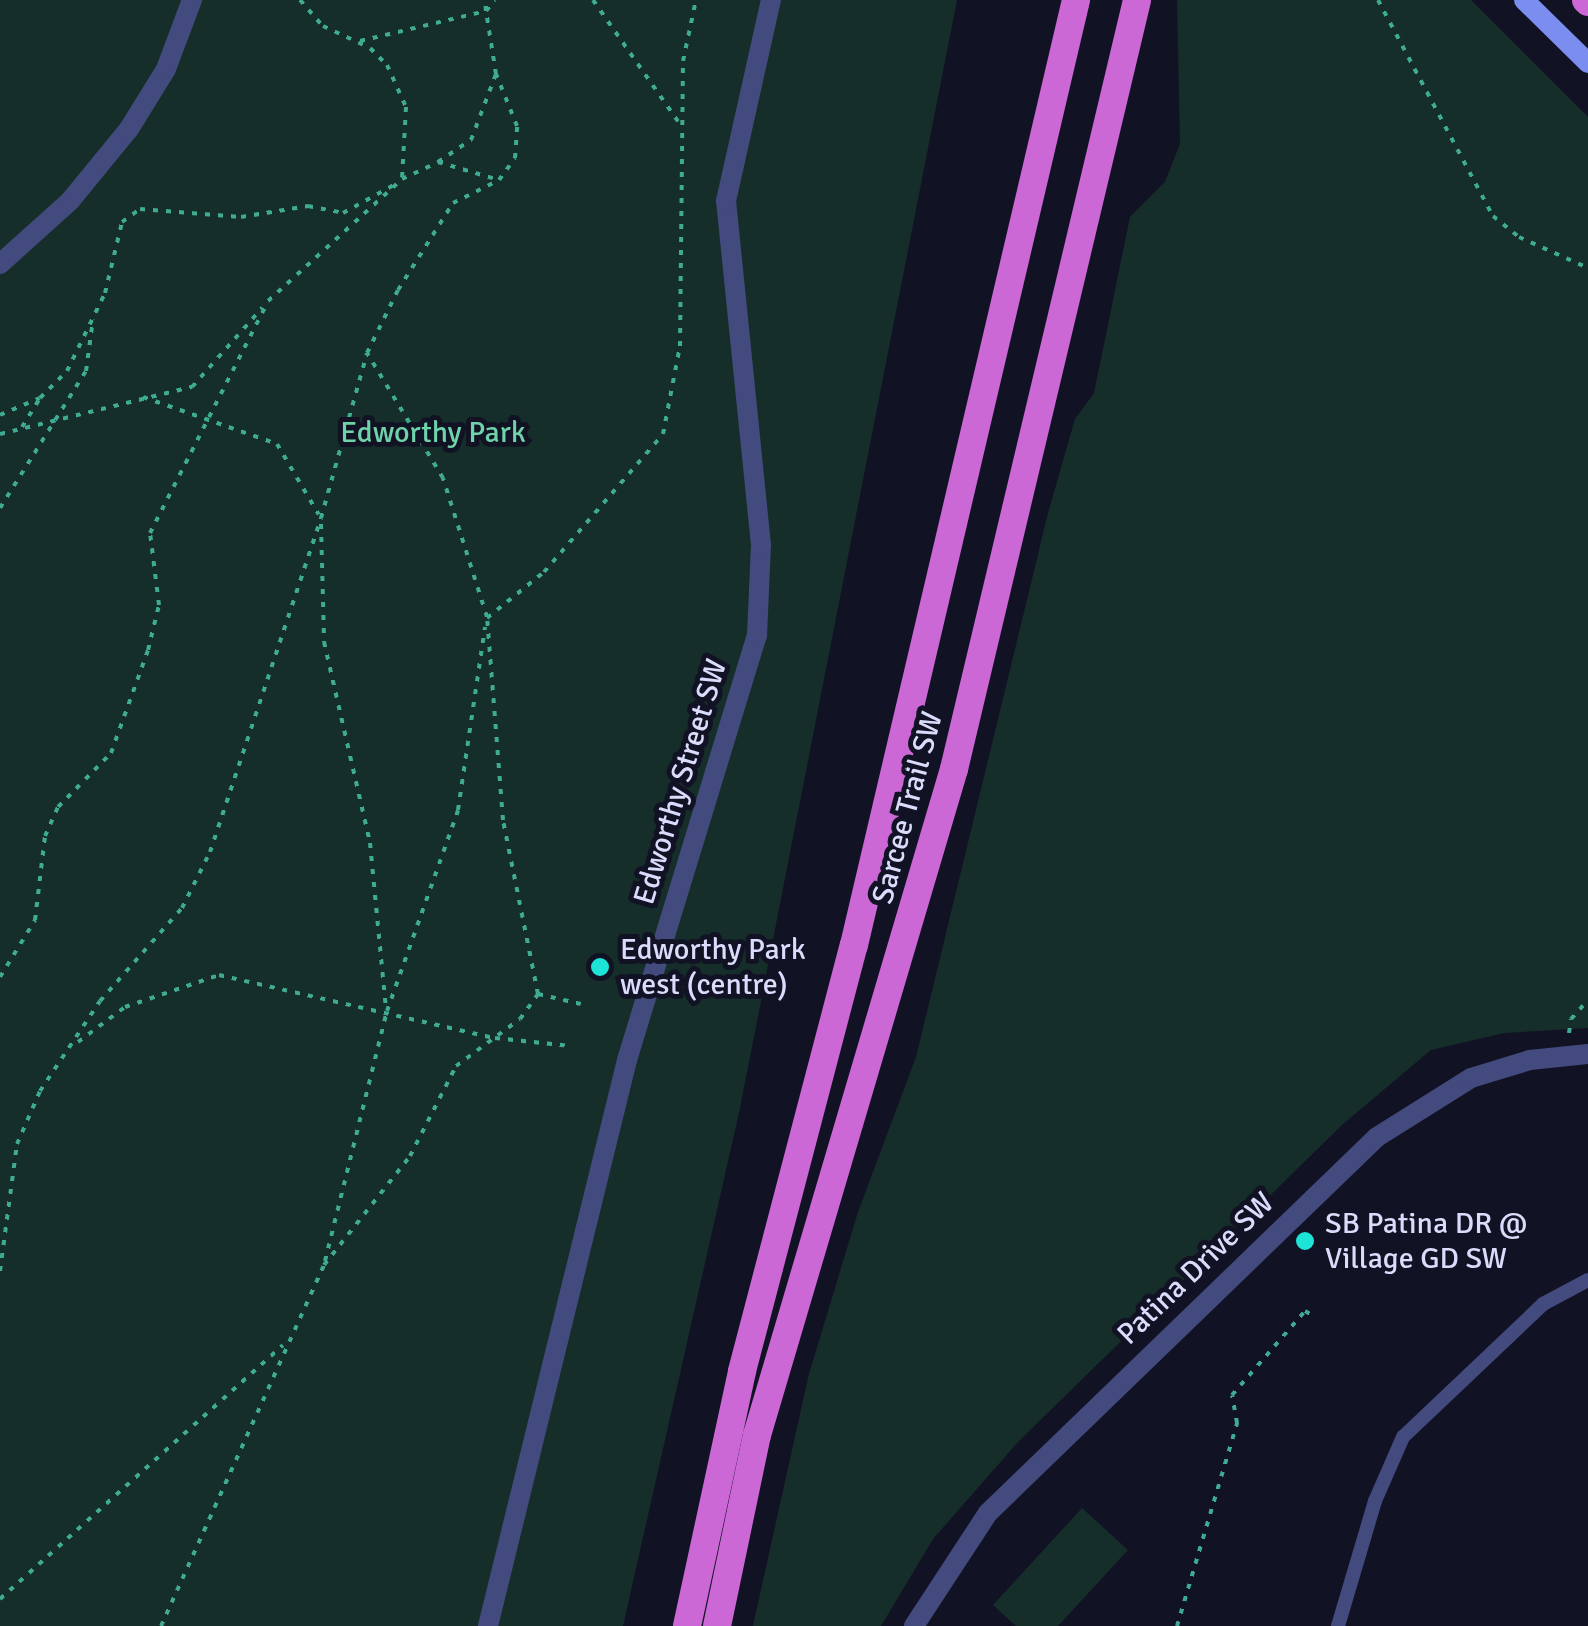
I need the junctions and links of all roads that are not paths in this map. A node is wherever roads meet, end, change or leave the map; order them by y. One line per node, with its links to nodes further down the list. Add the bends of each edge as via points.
1 (192, 0): 7 (street, via 166,69 128,130 70,202)
2 (771, 0): 10 (street, Edworthy Street SW, via 726,202 761,545 757,636 627,1060)
3 (1076, 0): 11 (highway, Sarcee Trail SW, via 854,944 742,1372)
4 (1137, 0): 12 (highway, Sarcee Trail SW, via 954,769 757,1435)
5 (1524, 0): 6 (main road)
6 (1588, 63)
7 (0, 264)
8 (1578, 1055): 13 (street, Patina Drive SW, via 1470,1078 1377,1137 988,1514)
9 (1588, 1280): 14 (lane, via 1543,1304 1403,1438 1375,1500)
10 (488, 1626)
11 (687, 1626)
12 (717, 1626)
13 (914, 1626)
14 (1338, 1626)

